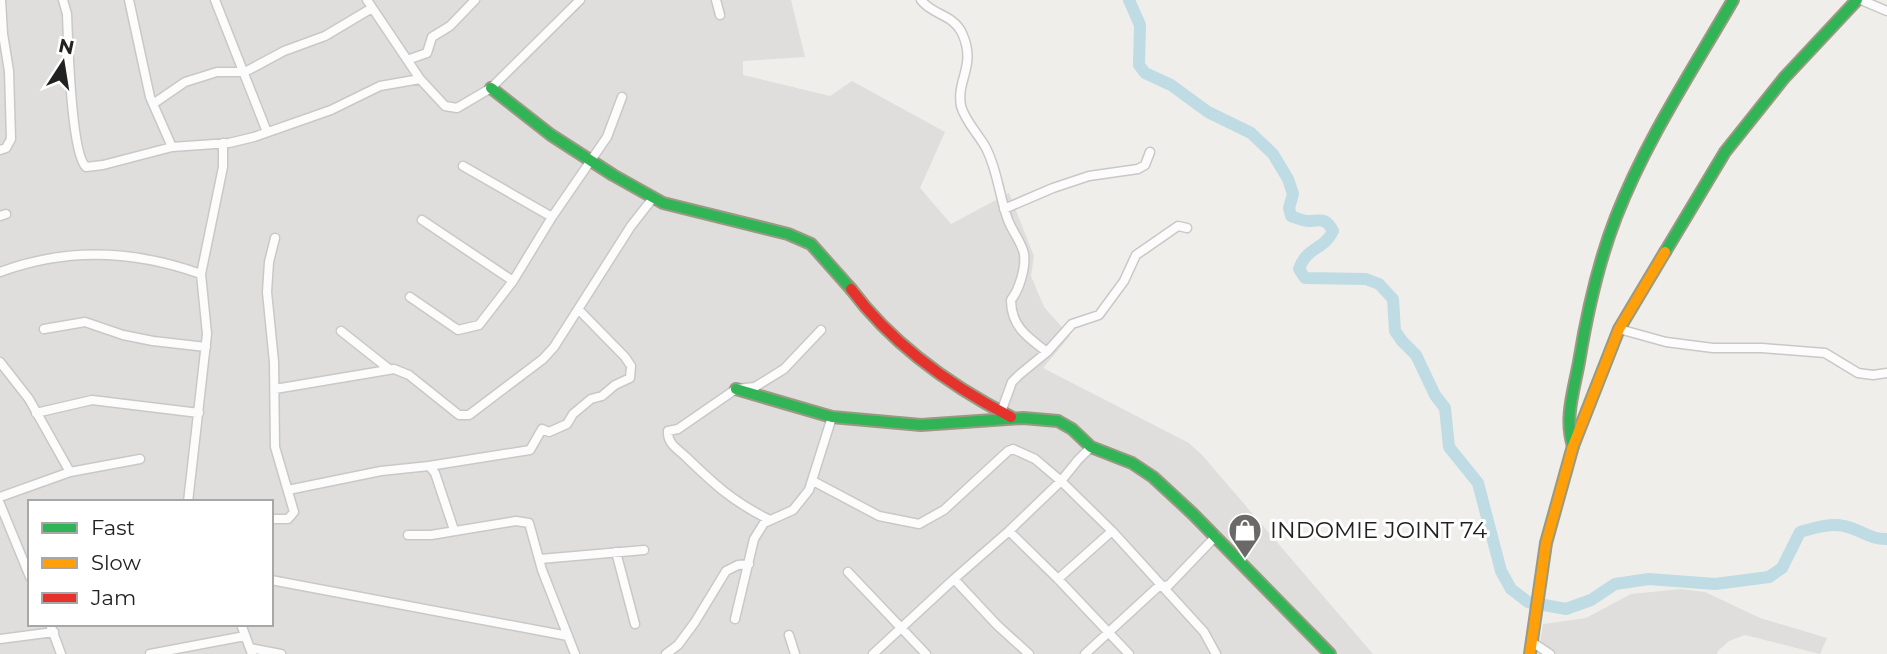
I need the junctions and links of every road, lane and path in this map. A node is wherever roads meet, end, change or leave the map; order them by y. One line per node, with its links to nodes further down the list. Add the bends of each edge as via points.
1 (1, 0): 15 (street)
2 (63, 0): 23 (street, via 72,109 82,164 90,167)
3 (129, 0): 20 (street)
4 (215, 0): 16 (street)
5 (475, 0): 14 (street, via 432,37 427,54)
6 (580, 0): 18 (street)
7 (716, 0): 13 (street)
8 (921, 0): 29 (street, via 950,18 963,35 968,58 962,110 991,158)
9 (1733, 0): 55 (street, via 1651,144 1609,237 1582,339 1568,421)
10 (1859, 0): 12 (street); 40 (street, via 1784,78 1725,152)
11 (368, 2): 14 (street); 16 (street, via 325,36)
12 (1887, 11)
13 (720, 15)
14 (407, 60): 17 (street)
15 (4, 72): 24 (street, via 11,139)
16 (245, 72): 20 (street, via 217,72 186,82); 21 (street)
17 (420, 79): 18 (street, via 439,101 452,108 462,107); 21 (street, via 380,86 331,110)
18 (491, 88): 26 (street)
19 (622, 97): 26 (street)
20 (153, 104): 23 (street)
21 (267, 132): 22 (street)
22 (223, 143): 23 (street); 35 (street, via 223,167)
23 (172, 146)
24 (0, 150)
25 (1150, 152): 29 (street, via 1138,169 1089,176)
26 (592, 162): 28 (street); 30 (street)
27 (463, 166): 30 (street)
28 (653, 198): 38 (street); 50 (street, via 803,239 895,337 968,395)
29 (1004, 209): 44 (street, via 1024,254 1018,292 1011,300 1013,317 1020,331)
30 (551, 217): 36 (street)
31 (422, 219): 36 (street)
32 (1187, 228): 44 (street, via 1178,226 1136,255 1124,281 1098,315 1072,324)
33 (275, 238): 48 (street, via 267,292)
34 (0, 272): 35 (street, via 56,256 108,253)
35 (201, 274): 43 (street)
36 (513, 281): 37 (street, via 480,325 463,330)
37 (410, 297)
38 (578, 309): 46 (street, via 543,359 466,416 409,375); 58 (street, via 625,357 632,369 629,378 591,399 567,424 550,432 542,429 530,450)
39 (44, 329): 43 (street, via 85,321 123,335)
40 (1619, 329): 47 (street, via 1713,348 1825,354 1858,373); 55 (street)
41 (821, 330): 49 (street, via 784,369 755,387)
42 (341, 331): 46 (street)
43 (206, 346): 52 (street)
44 (1047, 352): 50 (street, via 1015,379)
45 (0, 362): 51 (street)
46 (390, 369): 48 (street)
47 (1887, 373)
48 (275, 388): 62 (street, via 275,447)
49 (736, 389): 53 (street); 67 (street, via 678,429 668,431 667,437 709,481)
50 (1001, 412): 54 (street)
51 (36, 414): 52 (street, via 92,400); 59 (street)
52 (199, 414): 64 (street)
53 (832, 417): 54 (street, via 921,425); 60 (street)
54 (1013, 418): 56 (street, via 1058,421)
55 (1573, 446): 93 (street, via 1546,544)
56 (1091, 447): 61 (street); 72 (street, via 1153,477)
57 (139, 459): 59 (street)
58 (429, 466): 62 (street); 68 (street)
59 (70, 472): 63 (street)
60 (813, 481): 61 (street, via 879,516 909,524 919,524 944,510 1013,449 1035,459); 67 (street, via 793,510)
61 (1061, 481): 69 (street); 70 (street)
62 (288, 490): 66 (street, via 293,516)
63 (0, 497)
64 (188, 500)
65 (0, 504): 75 (street)
66 (273, 519)
67 (768, 519): 77 (street, via 754,540)
68 (454, 530): 71 (street); 76 (street, via 524,522 532,527)
69 (1009, 531): 79 (street); 80 (street)
70 (1112, 531): 80 (street); 82 (street)
71 (408, 535)
72 (1216, 536): 82 (street, via 1168,586); 107 (street)
73 (644, 550): 74 (street)
74 (616, 552): 76 (street); 84 (street)
75 (26, 557)
76 (540, 559): 91 (street)
77 (749, 564): 83 (street); 99 (street, via 726,571 695,622)
78 (848, 572): 87 (street)
79 (954, 579): 87 (street); 103 (street)
80 (1058, 579): 88 (street)
81 (273, 580): 91 (street)
82 (1160, 584): 88 (street); 106 (street, via 1204,632)
83 (735, 619)
84 (635, 624)
85 (52, 626): 92 (street); 95 (street)
86 (242, 626): 90 (street)
87 (903, 628): 101 (street); 102 (street)
88 (1108, 634): 104 (street); 105 (street)
89 (789, 635): 100 (street)
90 (245, 636): 94 (street); 96 (street)
91 (568, 636): 98 (street)
92 (0, 639)
93 (1532, 642): 108 (street); 109 (street)
94 (251, 651): 97 (street)
95 (61, 654)
96 (150, 654)
97 (281, 654)
98 (575, 654)
99 (666, 654)
100 (795, 654)
101 (873, 654)
102 (926, 654)
103 (1029, 654)
104 (1084, 654)
105 (1129, 654)
106 (1216, 654)
107 (1330, 654)
108 (1530, 654)
109 (1550, 654)

